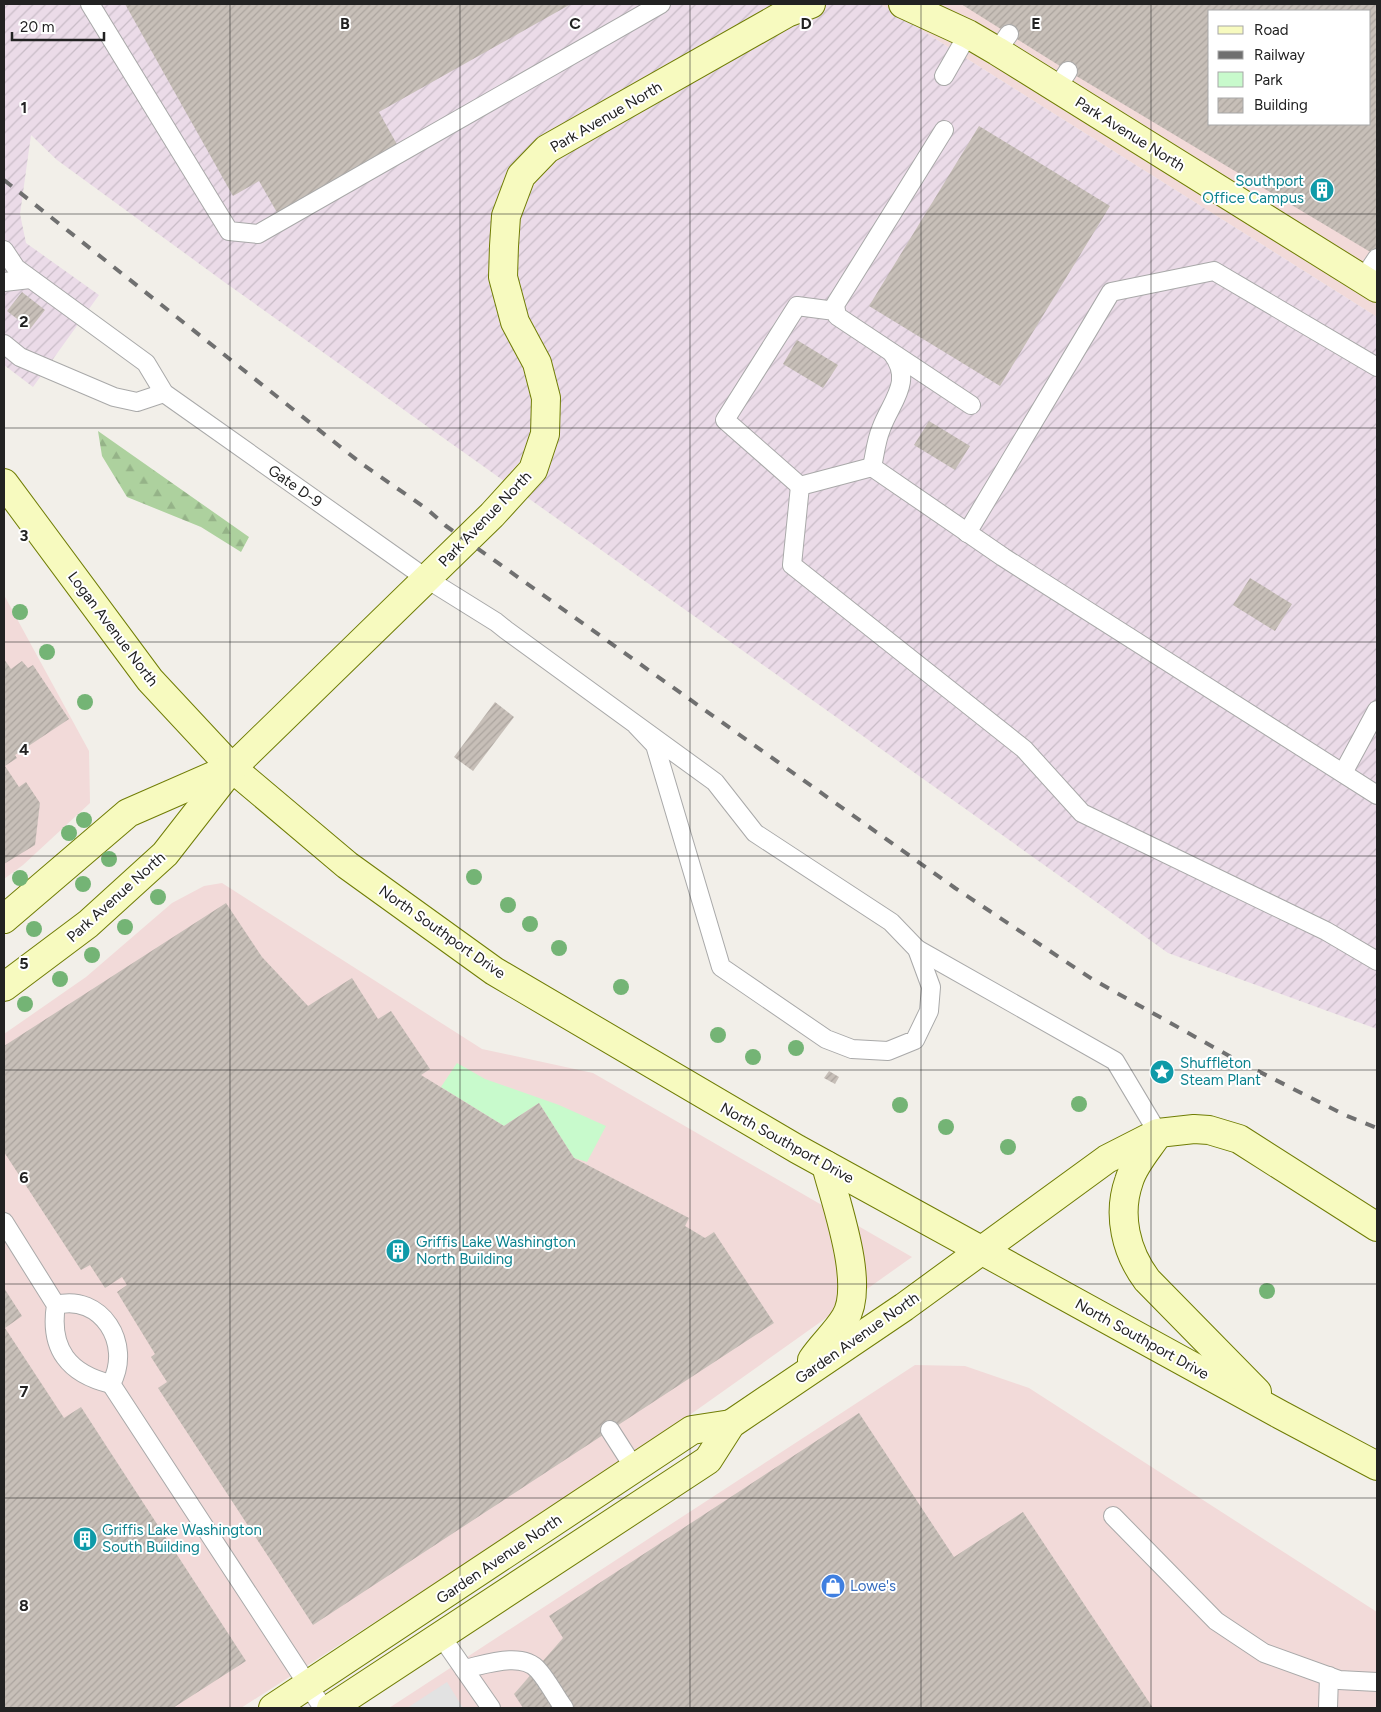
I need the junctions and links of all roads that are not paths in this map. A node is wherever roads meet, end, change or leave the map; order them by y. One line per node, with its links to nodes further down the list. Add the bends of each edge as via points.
1 (90, 4): 2 (lane, via 229,231 258,234)
2 (661, 4)
3 (811, 4): 22 (street, Park Avenue North, via 787,13 547,150 520,176 506,216 504,277 515,322 537,364 546,398 545,434 533,470)
4 (903, 4): 5 (street, Park Avenue North)
5 (968, 34): 6 (lane); 9 (street, Park Avenue North, via 1003,42)
6 (944, 76)
7 (944, 130): 12 (lane, via 835,305)
8 (4, 250): 10 (lane, via 16,268)
9 (1372, 275)
10 (30, 279): 11 (lane); 16 (lane, via 146,363)
11 (4, 282)
12 (835, 311): 14 (lane, via 837,316); 20 (lane, via 797,306 725,420)
13 (4, 344): 16 (lane, via 20,357 114,397 137,402)
14 (892, 353): 17 (lane); 18 (lane, via 901,371 902,386 881,428)
15 (1377, 367): 21 (lane, via 1214,271 1111,292)
16 (164, 393): 22 (lane, Gate D-9)
17 (971, 405)
18 (872, 467): 20 (lane); 21 (lane)
19 (4, 483): 25 (street, Logan Avenue North, via 150,680)
20 (800, 486): 30 (lane, via 792,565 1024,748 1082,814 1326,931)
21 (967, 532): 26 (lane)
22 (427, 579): 24 (lane, Gate D-9, via 496,622); 25 (street, Park Avenue North)
23 (1377, 710): 26 (lane)
24 (636, 725): 29 (lane, via 715,782 755,833 891,922); 29 (lane, via 655,745 721,967 826,1039 852,1049 888,1051 915,1040 930,1011 930,987)
25 (232, 768): 28 (street, Park Avenue North, via 128,813); 31 (street, Park Avenue North, via 166,854 88,924); 33 (street, North Southport Drive, via 347,865 494,971)
26 (1343, 773): 27 (lane)
27 (1377, 795)
28 (4, 919)
29 (917, 949): 32 (lane, via 1115,1061)
30 (1377, 961)
31 (4, 987)
32 (1158, 1133): 35 (street, Garden Avenue North, via 1194,1128 1239,1139); 36 (street, Garden Avenue North, via 1107,1159); 40 (street, via 1129,1180 1123,1203 1125,1236 1134,1262 1147,1280)
33 (826, 1165): 36 (street, North Southport Drive); 38 (street, via 850,1258 852,1290 846,1317)
34 (4, 1222): 37 (lane)
35 (1377, 1227)
36 (981, 1250): 38 (street, Garden Avenue North); 40 (street, North Southport Drive)
37 (56, 1305): 39 (lane, via 53,1320 63,1356 78,1372); 39 (lane, via 66,1302 80,1304 95,1311 109,1326 119,1351 120,1364)
38 (801, 1378): 41 (street, Garden Avenue North)
39 (112, 1384): 50 (lane)
40 (1281, 1416): 43 (street, North Southport Drive)
41 (731, 1424): 44 (street, Garden Avenue North, via 692,1430); 46 (street, Garden Avenue North, via 708,1460)
42 (610, 1430): 44 (lane)
43 (1377, 1466)
44 (635, 1469): 50 (street, Garden Avenue North)
45 (1112, 1516): 48 (lane, via 1216,1621 1264,1653)
46 (441, 1636): 47 (lane); 53 (street, Garden Avenue North)
47 (464, 1669): 54 (lane); 55 (lane, via 522,1660 537,1668)
48 (1329, 1676): 49 (lane, via 1339,1680); 56 (lane)
49 (1377, 1682)
50 (308, 1685): 51 (street, Garden Avenue North); 52 (lane)
51 (272, 1708)
52 (323, 1708)
53 (331, 1708)
54 (491, 1708)
55 (564, 1708)
56 (1328, 1708)

